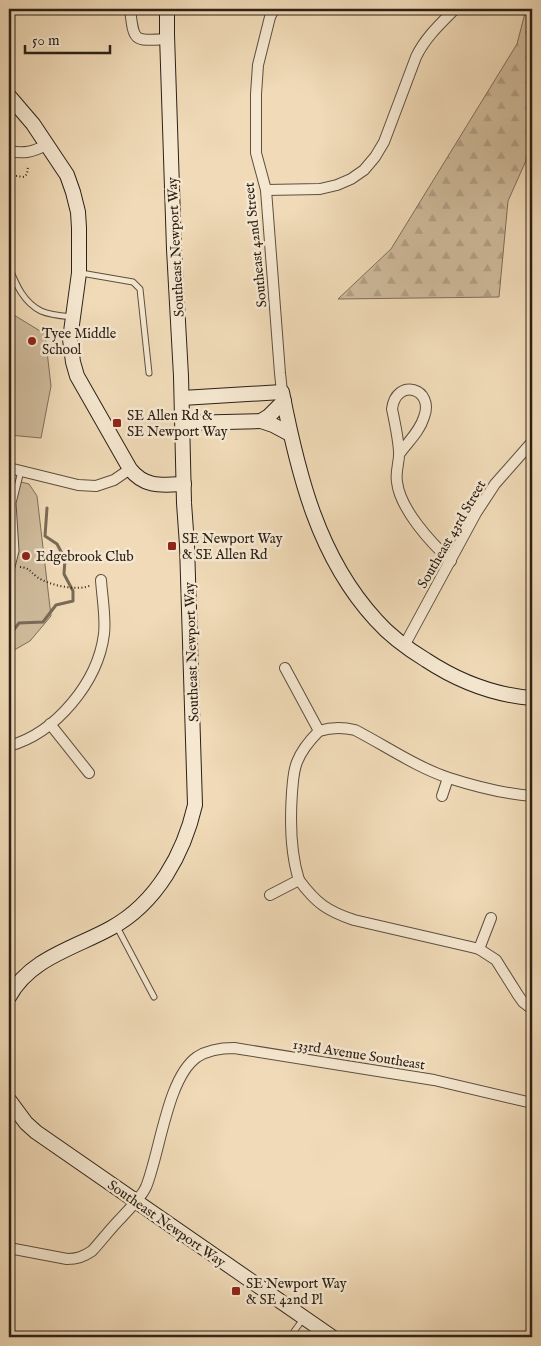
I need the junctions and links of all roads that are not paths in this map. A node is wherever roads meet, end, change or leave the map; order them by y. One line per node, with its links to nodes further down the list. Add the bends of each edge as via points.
1 (130, 9): 5 (street, via 133,31 138,38)
2 (167, 9): 5 (main road, Southeast Newport Way)
3 (274, 9): 9 (street, Southeast 42nd Street, via 258,65 256,94 256,153)
4 (455, 9): 9 (street, via 422,45 384,142 364,170 351,179 320,189)
5 (167, 39): 15 (main road, Southeast Newport Way)
6 (9, 96): 7 (main road)
7 (46, 145): 8 (street, via 32,152); 11 (main road, via 67,176 73,192 78,212)
8 (9, 151)
9 (266, 190): 14 (street, Southeast 42nd Street)
10 (9, 267): 12 (lane, via 28,302 42,312)
11 (79, 273): 12 (main road); 13 (lane, via 132,282 140,289)
12 (72, 317): 23 (main road, via 70,339 77,376)
13 (149, 373)
14 (283, 396): 15 (main road); 16 (main road, via 269,416); 18 (main road)
15 (182, 398): 17 (main road, Southeast Newport Way)
16 (261, 421): 17 (main road); 18 (main road)
17 (182, 423): 25 (main road, Southeast Newport Way)
18 (290, 434): 29 (main road, via 312,513 337,567 376,621)
19 (532, 442): 21 (street, Southeast 43rd Street)
20 (400, 453): 20 (street, via 419,428 427,407 416,390 401,392 393,403); 26 (street, via 396,480 399,494 428,539)
21 (529, 453): 26 (street, Southeast 43rd Street, via 495,484)
22 (9, 468): 24 (street)
23 (130, 469): 24 (street, via 114,480 96,486 78,485); 25 (main road, via 146,482)
24 (21, 471): 27 (lane, via 13,503 16,551)
25 (184, 484): 42 (main road, Southeast Newport Way, via 195,805 184,844 174,862 149,898)
26 (451, 561): 29 (street, Southeast 43rd Street)
27 (9, 577)
28 (101, 580): 32 (street, via 104,633 100,652 81,692)
29 (404, 646): 31 (main road, via 461,680 501,693)
30 (286, 668): 33 (street)
31 (532, 698)
32 (50, 724): 34 (street); 35 (street)
33 (319, 731): 36 (street, via 332,727 355,730); 39 (street, via 302,752 294,776 290,817 294,865)
34 (9, 746)
35 (89, 773)
36 (448, 778): 37 (street); 38 (street)
37 (442, 796)
38 (532, 796)
39 (299, 880): 40 (street); 43 (street, via 320,904 341,916)
40 (270, 895)
41 (490, 918): 43 (street)
42 (116, 925): 44 (lane); 45 (main road, Southeast Newport Way, via 48,958 19,982)
43 (479, 949): 46 (street, via 496,960 523,1002)
44 (154, 997)
45 (9, 998)
46 (532, 1009)
47 (9, 1100): 49 (main road, Southeast Newport Way, via 36,1132)
48 (532, 1103): 49 (street, 133rd Avenue Southeast, via 434,1080 220,1048 197,1057 180,1078 145,1188)
49 (136, 1202): 50 (street, via 85,1256 67,1259); 51 (main road, Southeast Newport Way)
50 (9, 1248)
51 (304, 1318): 52 (lane); 53 (main road, Southeast Newport Way)
52 (290, 1337)
53 (332, 1337)

